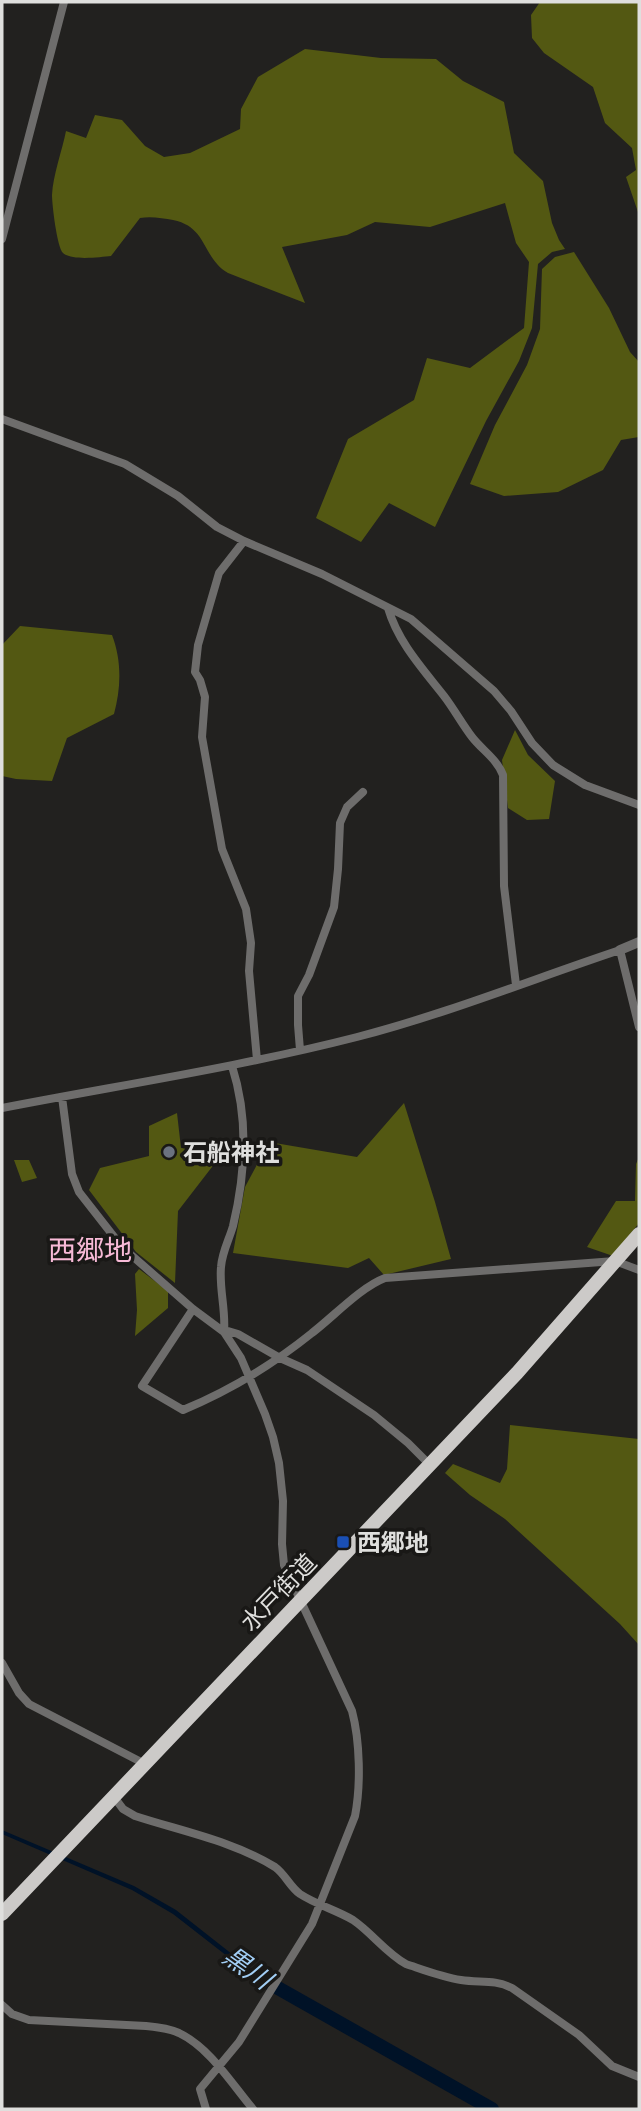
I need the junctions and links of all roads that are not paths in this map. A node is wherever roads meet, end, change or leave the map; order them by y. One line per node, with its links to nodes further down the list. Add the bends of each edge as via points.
1 (64, 2): 2 (street)
2 (2, 239)
3 (2, 419): 4 (street, via 125,464)
4 (244, 541): 5 (street); 13 (street, via 219,573 195,672 205,697 202,737 222,849 246,909)
5 (388, 608): 7 (street, via 411,619 480,678 512,711 552,765 585,785); 10 (street, via 415,662 503,775 504,887)
6 (363, 792): 12 (street, via 347,807 340,823 334,908 298,996)
7 (639, 805)
8 (639, 942): 9 (street)
9 (620, 950): 10 (street); 11 (street)
10 (516, 985): 12 (street, via 359,1037)
11 (639, 1027)
12 (300, 1051): 13 (street)
13 (257, 1060): 14 (street)
14 (232, 1066): 15 (street); 21 (street, via 245,1140 233,1225 221,1268)
15 (62, 1097): 16 (street); 20 (street, via 75,1185 122,1247)
16 (2, 1108)
17 (639, 1234): 18 (highway, 水戸街道)
18 (615, 1261): 19 (street); 22 (street, via 385,1278 365,1288); 24 (highway, 水戸街道)
19 (639, 1270)
20 (193, 1309): 21 (street); 23 (street, via 142,1386 183,1410)
21 (224, 1332): 22 (street, via 238,1334); 23 (street)
22 (280, 1358): 23 (street); 24 (street, via 307,1370 374,1415)
23 (250, 1378): 25 (street, via 273,1437 282,1479 284,1565)
24 (430, 1465): 25 (highway, 水戸街道)
25 (301, 1601): 27 (highway, 水戸街道); 29 (street, via 352,1711 356,1730 355,1816)
26 (2, 1663): 27 (street, via 19,1693 36,1709)
27 (145, 1763): 28 (highway, 水戸街道)
28 (114, 1797): 29 (street, via 135,1816 259,1859 278,1869 297,1892); 30 (highway, 水戸街道)
29 (321, 1904): 32 (street, via 278,1981); 33 (street, via 353,1921 406,1964 464,1981 492,1981 512,1988 579,2035 612,2066)
30 (2, 1914)
31 (2, 2005): 32 (street, via 29,2020 164,2028 195,2043)
32 (218, 2066): 34 (street, via 200,2089); 35 (street)
33 (639, 2077)
34 (206, 2109)
35 (253, 2109)

